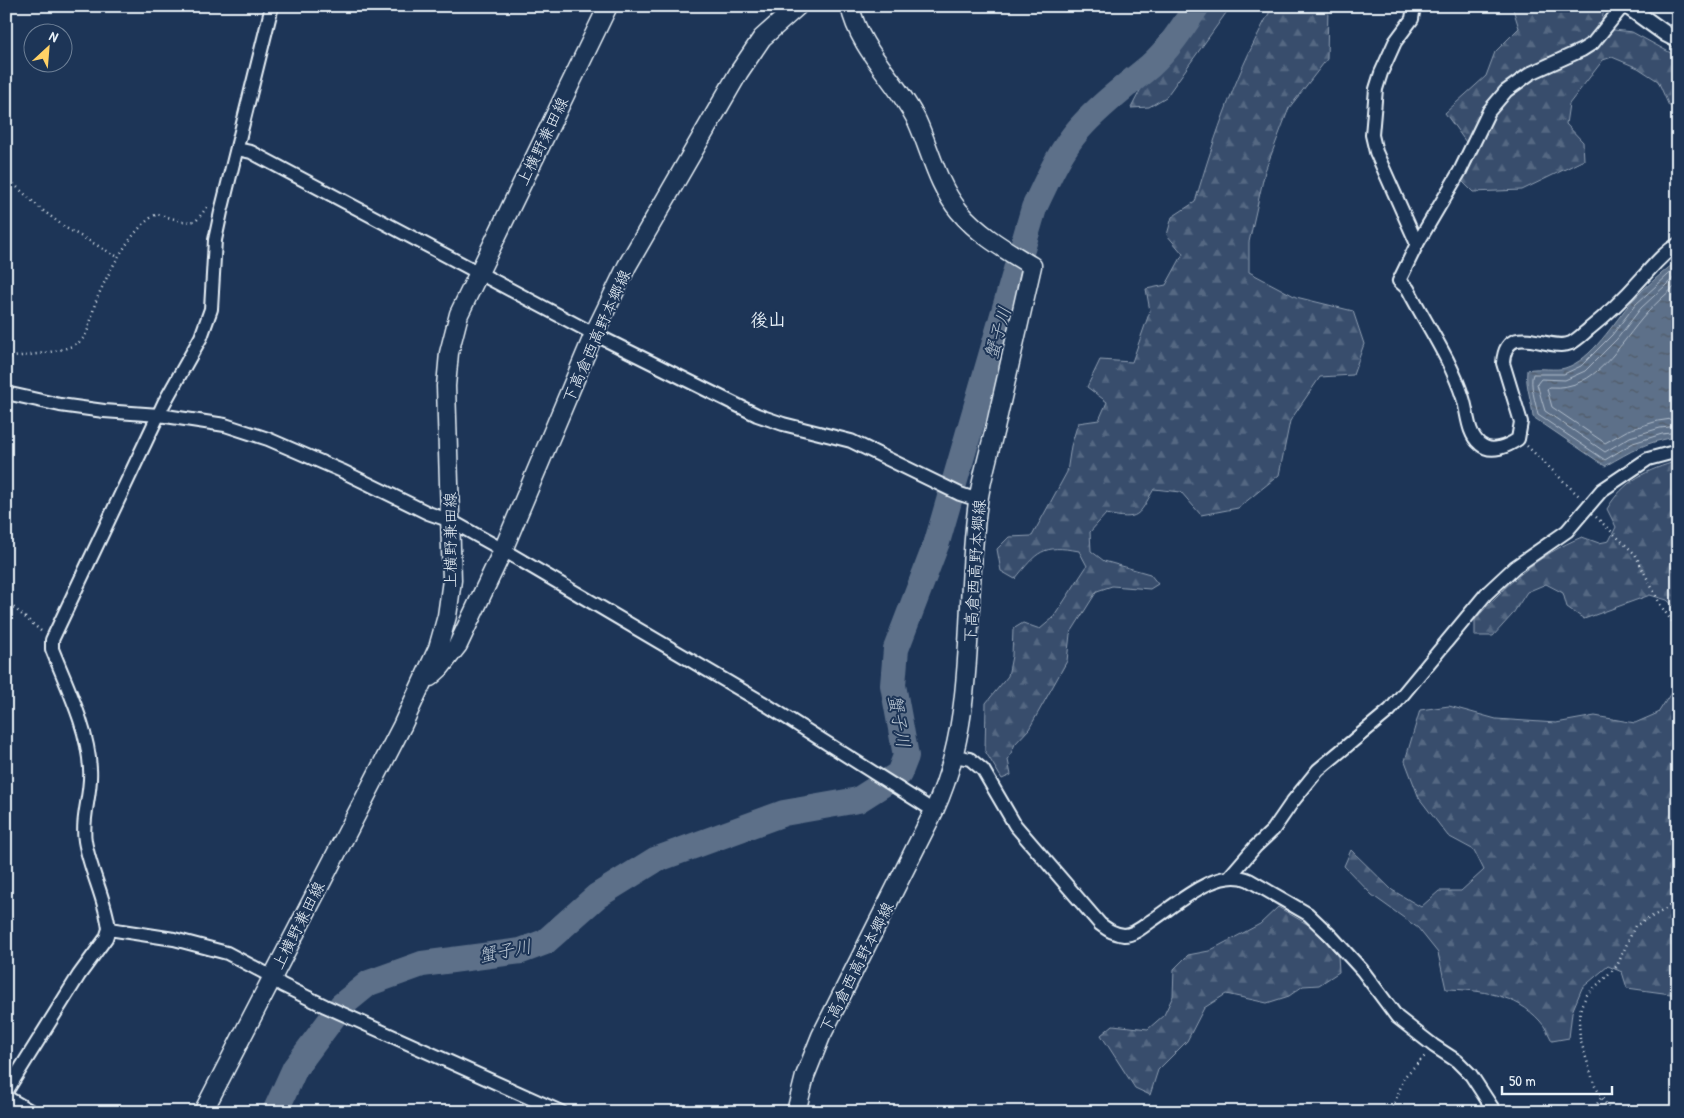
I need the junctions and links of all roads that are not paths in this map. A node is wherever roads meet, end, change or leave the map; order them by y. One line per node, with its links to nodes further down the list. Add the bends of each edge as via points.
1 (272, 6): 8 (street)
2 (608, 6): 11 (main road, 上横野兼田線)
3 (798, 6): 12 (main road, 下高倉西高野本郷線, via 762,38 739,72 627,266)
4 (850, 6): 16 (main road, 下高倉西高野本郷線, via 852,18 862,36 916,121 936,175 959,211 987,239 1032,266)
5 (1414, 6): 9 (street, via 1412,19 1395,42 1380,73 1372,135 1376,152)
6 (1625, 6): 7 (street); 9 (street, via 1593,43 1531,73 1506,91 1489,111 1460,171)
7 (1678, 40)
8 (237, 149): 11 (street, via 251,152); 14 (street, via 215,240 211,309 200,337)
9 (1417, 244): 10 (street, via 1399,281 1408,289 1456,380 1474,435 1480,444 1498,449 1518,439 1522,431 1503,363 1503,354 1509,345 1530,338 1562,346 1572,342 1598,322 1660,258)
10 (1678, 244)
11 (478, 271): 12 (street); 17 (main road, 上横野兼田線, via 458,314 449,353 446,386)
12 (594, 334): 16 (street, via 757,415 851,441); 18 (main road, 下高倉西高野本郷線)
13 (6, 393): 14 (street, via 104,411)
14 (159, 414): 17 (street, via 225,425 268,439); 23 (street, via 52,640 52,649 84,731 88,751 90,770 85,840)
15 (1678, 451): 22 (street, via 1648,459 1602,490 1567,531 1515,567 1486,594 1390,710 1318,770 1273,830)
16 (978, 500): 20 (main road, 下高倉西高野本郷線, via 972,548 967,662)
17 (451, 521): 18 (street); 19 (main road, 上横野兼田線, via 452,580 447,616)
18 (502, 550): 19 (main road, 下高倉西高野本郷線, via 458,645); 21 (street, via 765,704)
19 (424, 682): 24 (main road, 上横野兼田線)
20 (955, 756): 21 (main road, 下高倉西高野本郷線); 22 (street, via 970,759 983,770 1015,825 1110,932 1126,935 1140,930 1204,887 1221,877)
21 (934, 811): 30 (main road, 下高倉西高野本郷線, via 821,1036 805,1076)
22 (1230, 876): 31 (street, via 1241,876 1308,914 1362,970 1397,1017 1471,1075)
23 (108, 930): 24 (street, via 174,939 210,948 226,953); 25 (street, via 106,938)
24 (271, 978): 28 (main road, 上横野兼田線); 29 (street, via 350,1018)
25 (6, 1092)
26 (6, 1097): 27 (street)
27 (32, 1112)
28 (203, 1112)
29 (561, 1112)
30 (796, 1112)
31 (1495, 1112)

